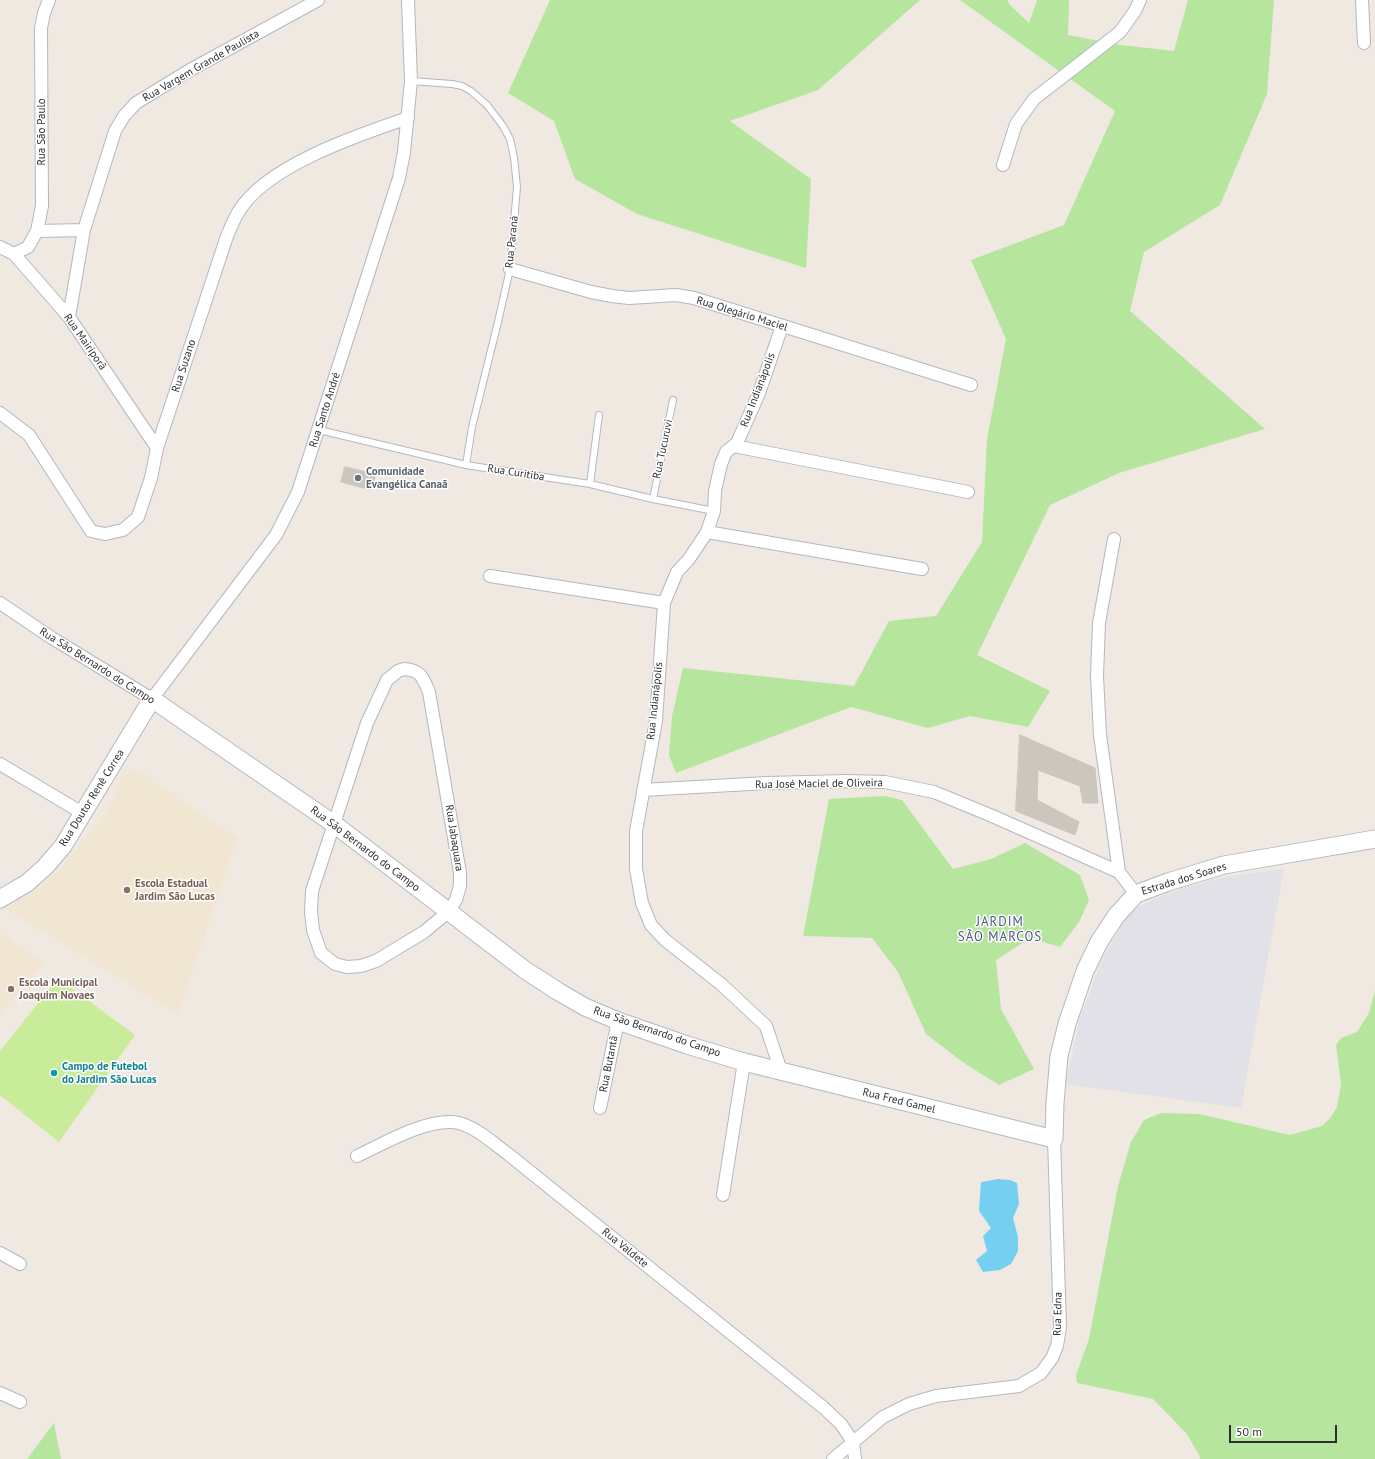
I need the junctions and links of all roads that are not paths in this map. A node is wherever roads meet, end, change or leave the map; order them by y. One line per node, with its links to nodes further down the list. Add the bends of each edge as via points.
1 (49, 0): 11 (street, Rua São Paulo, via 41,28 42,206)
2 (318, 0): 10 (street, Rua Vargem Grande Paulista, via 190,70 136,103 115,131)
3 (408, 0): 7 (street, Rua Santo André)
4 (1140, 0): 9 (street, via 1120,32 1034,99 1016,124)
5 (1362, 0): 6 (street)
6 (1364, 43)
7 (410, 81): 8 (street, Rua Santo André); 14 (lane, Rua Paraná, via 452,84 471,91 487,105 510,139 517,187)
8 (408, 118): 21 (street, Rua Santo André, via 399,178); 23 (street, Rua Suzano, via 358,135 279,173 255,192 239,210 227,236)
9 (1003, 165)
10 (84, 230): 11 (street); 15 (street, Rua Vargem Grande Paulista)
11 (37, 231): 13 (street, Rua São Paulo, via 28,247)
12 (0, 247): 13 (street, Rua Mairiporã)
13 (14, 254): 15 (street, Rua Mairiporã)
14 (510, 269): 16 (street, Rua Olegário Maciel, via 612,296 629,298 676,295 694,298); 24 (lane, Rua Paraná, via 472,427)
15 (69, 317): 23 (street, Rua Mairiporã)
16 (782, 326): 17 (street, Rua Olegário Maciel); 22 (street, Rua Indianápolis, via 759,392)
17 (971, 385)
18 (673, 400): 27 (lane, Rua Tucuruvi)
19 (0, 413): 23 (street, Rua Suzano, via 29,435 91,531 105,534 123,530 138,517 151,478)
20 (599, 415): 25 (lane)
21 (319, 430): 24 (lane, Rua Curitiba); 35 (street, Rua Santo André, via 298,492 276,536)
22 (734, 446): 26 (street); 28 (street, Rua Indianápolis, via 726,452 721,464)
23 (157, 448)
24 (466, 465): 25 (lane, Rua Curitiba)
25 (590, 484): 27 (lane, Rua Curitiba)
26 (968, 492)
27 (653, 499): 28 (lane, Rua Curitiba)
28 (714, 511): 29 (street, Rua Indianápolis)
29 (707, 532): 31 (street); 34 (street, Rua Indianápolis, via 677,572)
30 (1114, 539): 41 (street, via 1099,623 1097,676 1100,735)
31 (922, 569)
32 (490, 576): 34 (street)
33 (0, 603): 35 (street, Rua São Bernardo do Campo)
34 (664, 603): 37 (street, Rua Indianápolis, via 656,721)
35 (152, 699): 38 (street, Rua Doutor Renê Correa); 39 (street, Rua São Bernardo do Campo)
36 (0, 764): 38 (street)
37 (643, 790): 41 (street, Rua José Maciel de Oliveira, via 767,783 885,782 934,792); 47 (street, Rua Indianápolis, via 636,831 636,869 642,903 651,925 665,940 721,984 766,1026)
38 (84, 814): 43 (street, Rua Doutor Renê Correa, via 63,846 45,867 26,883)
39 (334, 824): 44 (street, Rua São Bernardo do Campo); 44 (street, Rua Jabaquara, via 312,891 311,911 313,930 321,953 335,964 347,968 376,961 424,932); 44 (street, Rua Jabaquara, via 367,723 388,680 404,669 417,672 423,677 429,692 460,873 456,900)
40 (1375, 839): 42 (street, Estrada dos Soares, via 1224,865)
41 (1119, 872): 42 (street, Rua José Maciel de Oliveira)
42 (1136, 894): 49 (street, Estrada dos Soares, via 1116,916 1099,942 1085,971 1067,1024 1059,1056)
43 (0, 899)
44 (448, 912): 45 (street, Rua São Bernardo do Campo, via 558,992)
45 (618, 1021): 46 (street, Rua São Bernardo do Campo); 48 (street, Rua Butantã)
46 (744, 1062): 47 (street, Rua Fred Gamel); 51 (street)
47 (781, 1071): 49 (street, Rua Fred Gamel)
48 (600, 1108)
49 (1054, 1139): 56 (street, Rua Edna, via 1060,1327 1052,1358 1040,1373 1019,1386 936,1396 909,1404 883,1417)
50 (357, 1156): 56 (street, Rua Valdete, via 419,1128 442,1122 459,1123 478,1132 824,1408 841,1424)
51 (723, 1196)
52 (0, 1253): 53 (street)
53 (20, 1264)
54 (0, 1393): 55 (street)
55 (20, 1402)
56 (853, 1442): 57 (street, Rua Edna); 58 (street, Rua Valdete)
57 (833, 1459)
58 (855, 1459)

